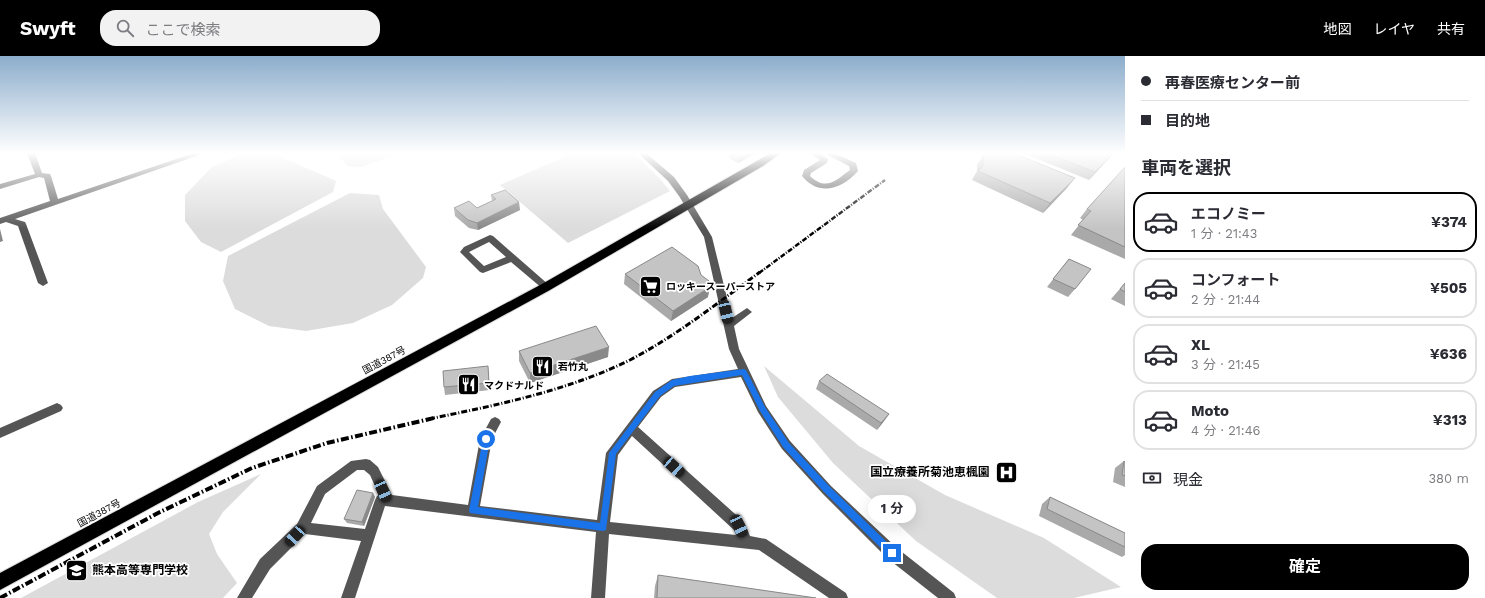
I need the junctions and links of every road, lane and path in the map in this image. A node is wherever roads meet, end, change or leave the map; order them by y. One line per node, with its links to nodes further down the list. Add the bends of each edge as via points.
1 (28, 178): 8 (street)
2 (48, 178): 9 (street)
3 (127, 178): 9 (street)
4 (670, 178): 10 (street)
5 (735, 178): 10 (highway, 国道387号)
6 (809, 178): 7 (street, via 818,186 827,187 834,186)
7 (844, 178)
8 (0, 187)
9 (55, 203): 11 (street)
10 (689, 205): 14 (highway, 国道387号); 16 (street, via 708,237)
11 (4, 220): 13 (street, via 22,224)
12 (512, 258): 12 (street, via 484,270 464,252 490,238); 14 (street)
13 (43, 283)
14 (546, 287): 28 (highway, 国道387号)
15 (747, 312): 16 (street)
16 (728, 325): 17 (street, via 734,349)
17 (744, 372): 20 (street, via 672,383 657,394); 33 (street, via 762,409 786,445 827,490 892,553)
18 (57, 408): 21 (street)
19 (495, 422): 23 (street, via 486,439)
20 (631, 428): 24 (street, via 612,453); 27 (street, via 739,526)
21 (0, 433)
22 (388, 501): 23 (street); 25 (street, via 374,471 366,464 355,465 321,490); 26 (street, via 381,500)
23 (473, 510): 24 (street)
24 (603, 527): 27 (street); 31 (street)
25 (302, 528): 26 (street); 29 (street, via 265,564)
26 (369, 536): 30 (street)
27 (746, 542): 32 (street, via 761,544)
28 (0, 582)
29 (244, 598)
30 (348, 598)
31 (598, 598)
32 (841, 598)
33 (949, 598)

